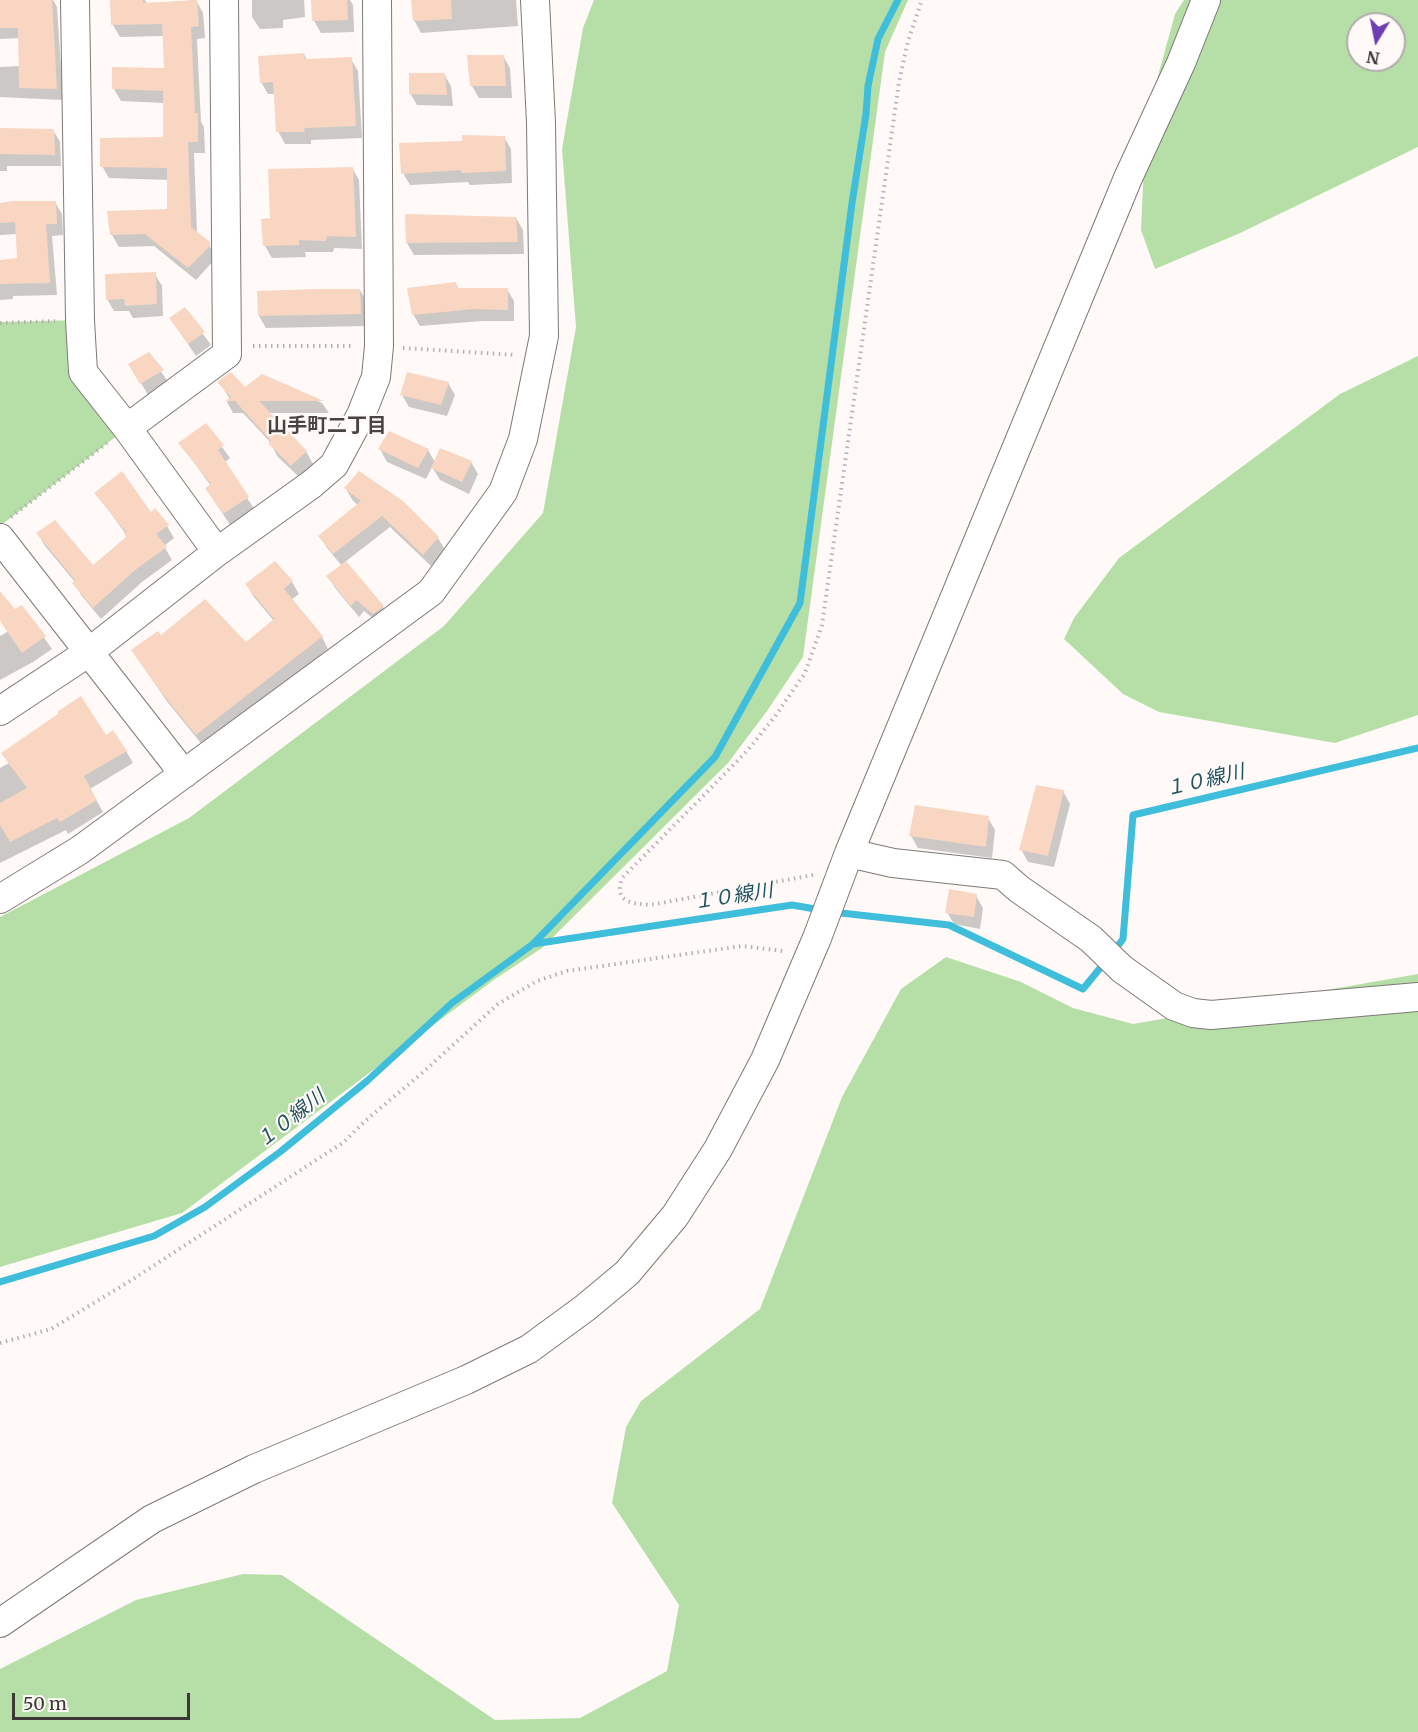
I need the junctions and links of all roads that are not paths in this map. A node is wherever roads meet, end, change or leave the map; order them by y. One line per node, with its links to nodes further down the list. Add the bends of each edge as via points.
1 (75, 0): 6 (street, via 83,372)
2 (224, 0): 6 (street, via 227,354)
3 (377, 0): 8 (street, via 376,377 334,465)
4 (535, 0): 11 (street, via 544,336 523,439 503,492 431,592)
5 (1206, 0): 12 (street)
6 (127, 428): 8 (street)
7 (4, 528): 9 (street)
8 (218, 552): 9 (street)
9 (89, 652): 10 (street); 11 (street)
10 (0, 711)
11 (184, 774): 13 (street, via 80,850)
12 (842, 872): 14 (street, via 893,863 1003,875 1090,939 1122,969 1174,1006 1193,1013 1211,1015); 15 (street, via 765,1060 718,1149 668,1224 627,1273 529,1348 466,1380 254,1469 152,1520)
13 (0, 900)
14 (1418, 997)
15 (0, 1623)

